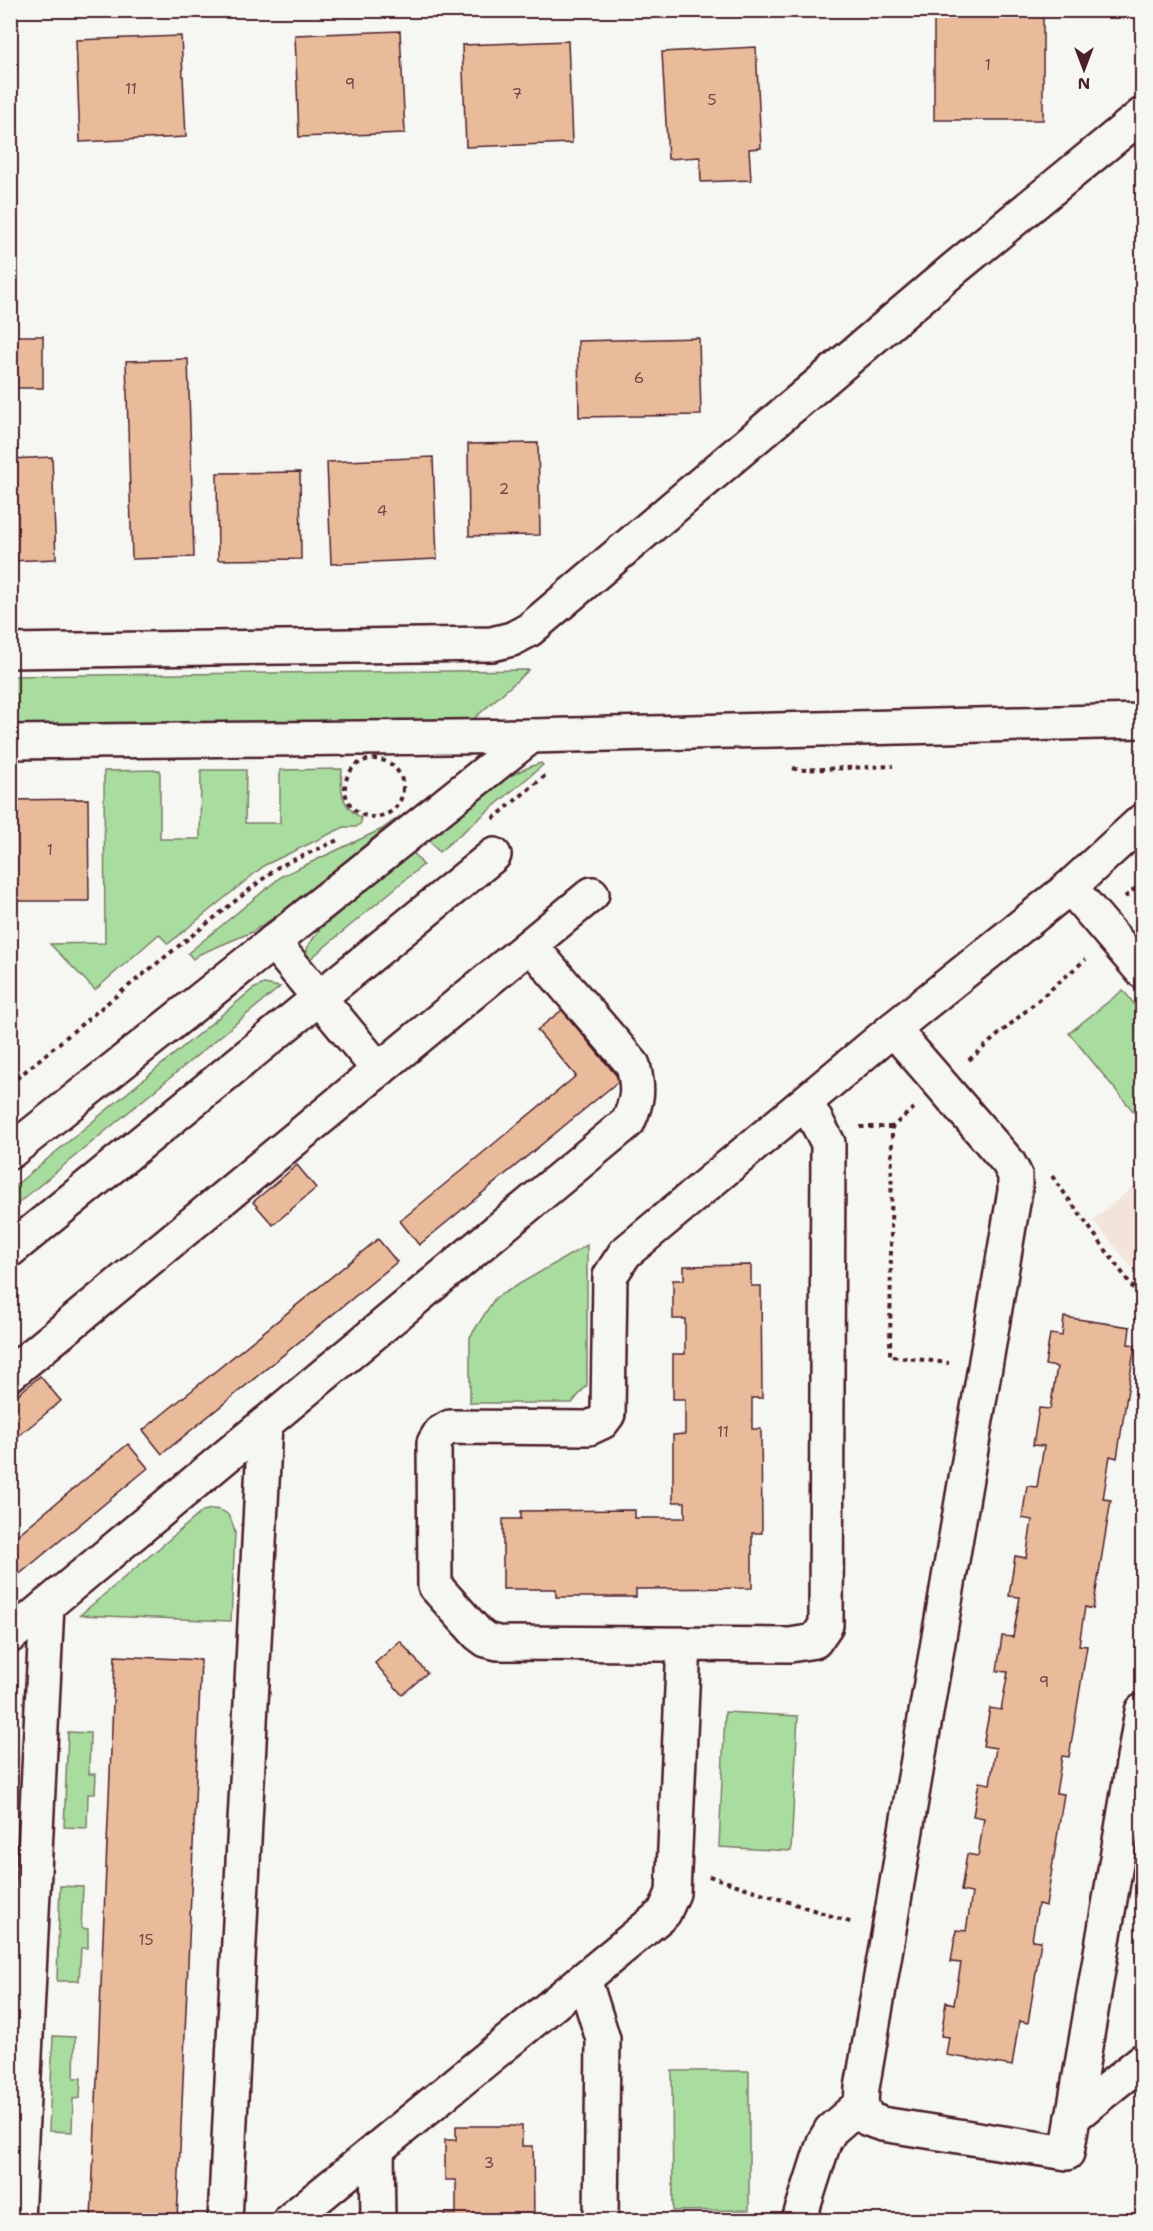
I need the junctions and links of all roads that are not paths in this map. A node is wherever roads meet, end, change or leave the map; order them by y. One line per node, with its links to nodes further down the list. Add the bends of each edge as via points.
1 (1143, 116): 2 (street, via 945,276 529,630 512,639 492,644)
2 (10, 651)
3 (1143, 721): 4 (street)
4 (531, 736): 5 (street); 10 (street)
5 (10, 742)
6 (1143, 821): 8 (street)
7 (494, 855): 13 (street)
8 (1070, 887): 12 (street); 14 (street)
9 (592, 894): 11 (street)
10 (273, 942): 13 (street); 17 (street)
11 (531, 946): 15 (street); 20 (street, via 633,1065 637,1102 628,1122)
12 (1143, 970)
13 (319, 998): 15 (street); 18 (street)
14 (893, 1029): 16 (street); 28 (street, via 1008,1162 1015,1175 1015,1191)
15 (379, 1071): 19 (street)
16 (806, 1102): 23 (street, via 828,1143 826,1625 815,1641 790,1645); 23 (street, via 624,1253 610,1276 608,1414 602,1422 589,1428 450,1427 434,1443 435,1586 478,1634 498,1643)
17 (10, 1152)
18 (10, 1250)
19 (10, 1374)
20 (265, 1424): 21 (street); 32 (street)
21 (47, 1605): 22 (street); 25 (street)
22 (10, 1636)
23 (684, 1644): 26 (street, via 674,1893 663,1913)
24 (1143, 1711): 29 (street)
25 (20, 1958): 31 (street)
26 (584, 1979): 30 (street); 35 (street, via 603,2039)
27 (1143, 2061): 29 (street)
28 (861, 2104): 29 (street, via 868,2119 882,2124 1067,2153); 36 (street, via 831,2130 824,2142)
29 (1073, 2117)
30 (377, 2149): 33 (street); 34 (street)
31 (17, 2220)
32 (225, 2220)
33 (290, 2220)
34 (378, 2220)
35 (601, 2220)
36 (799, 2220)

